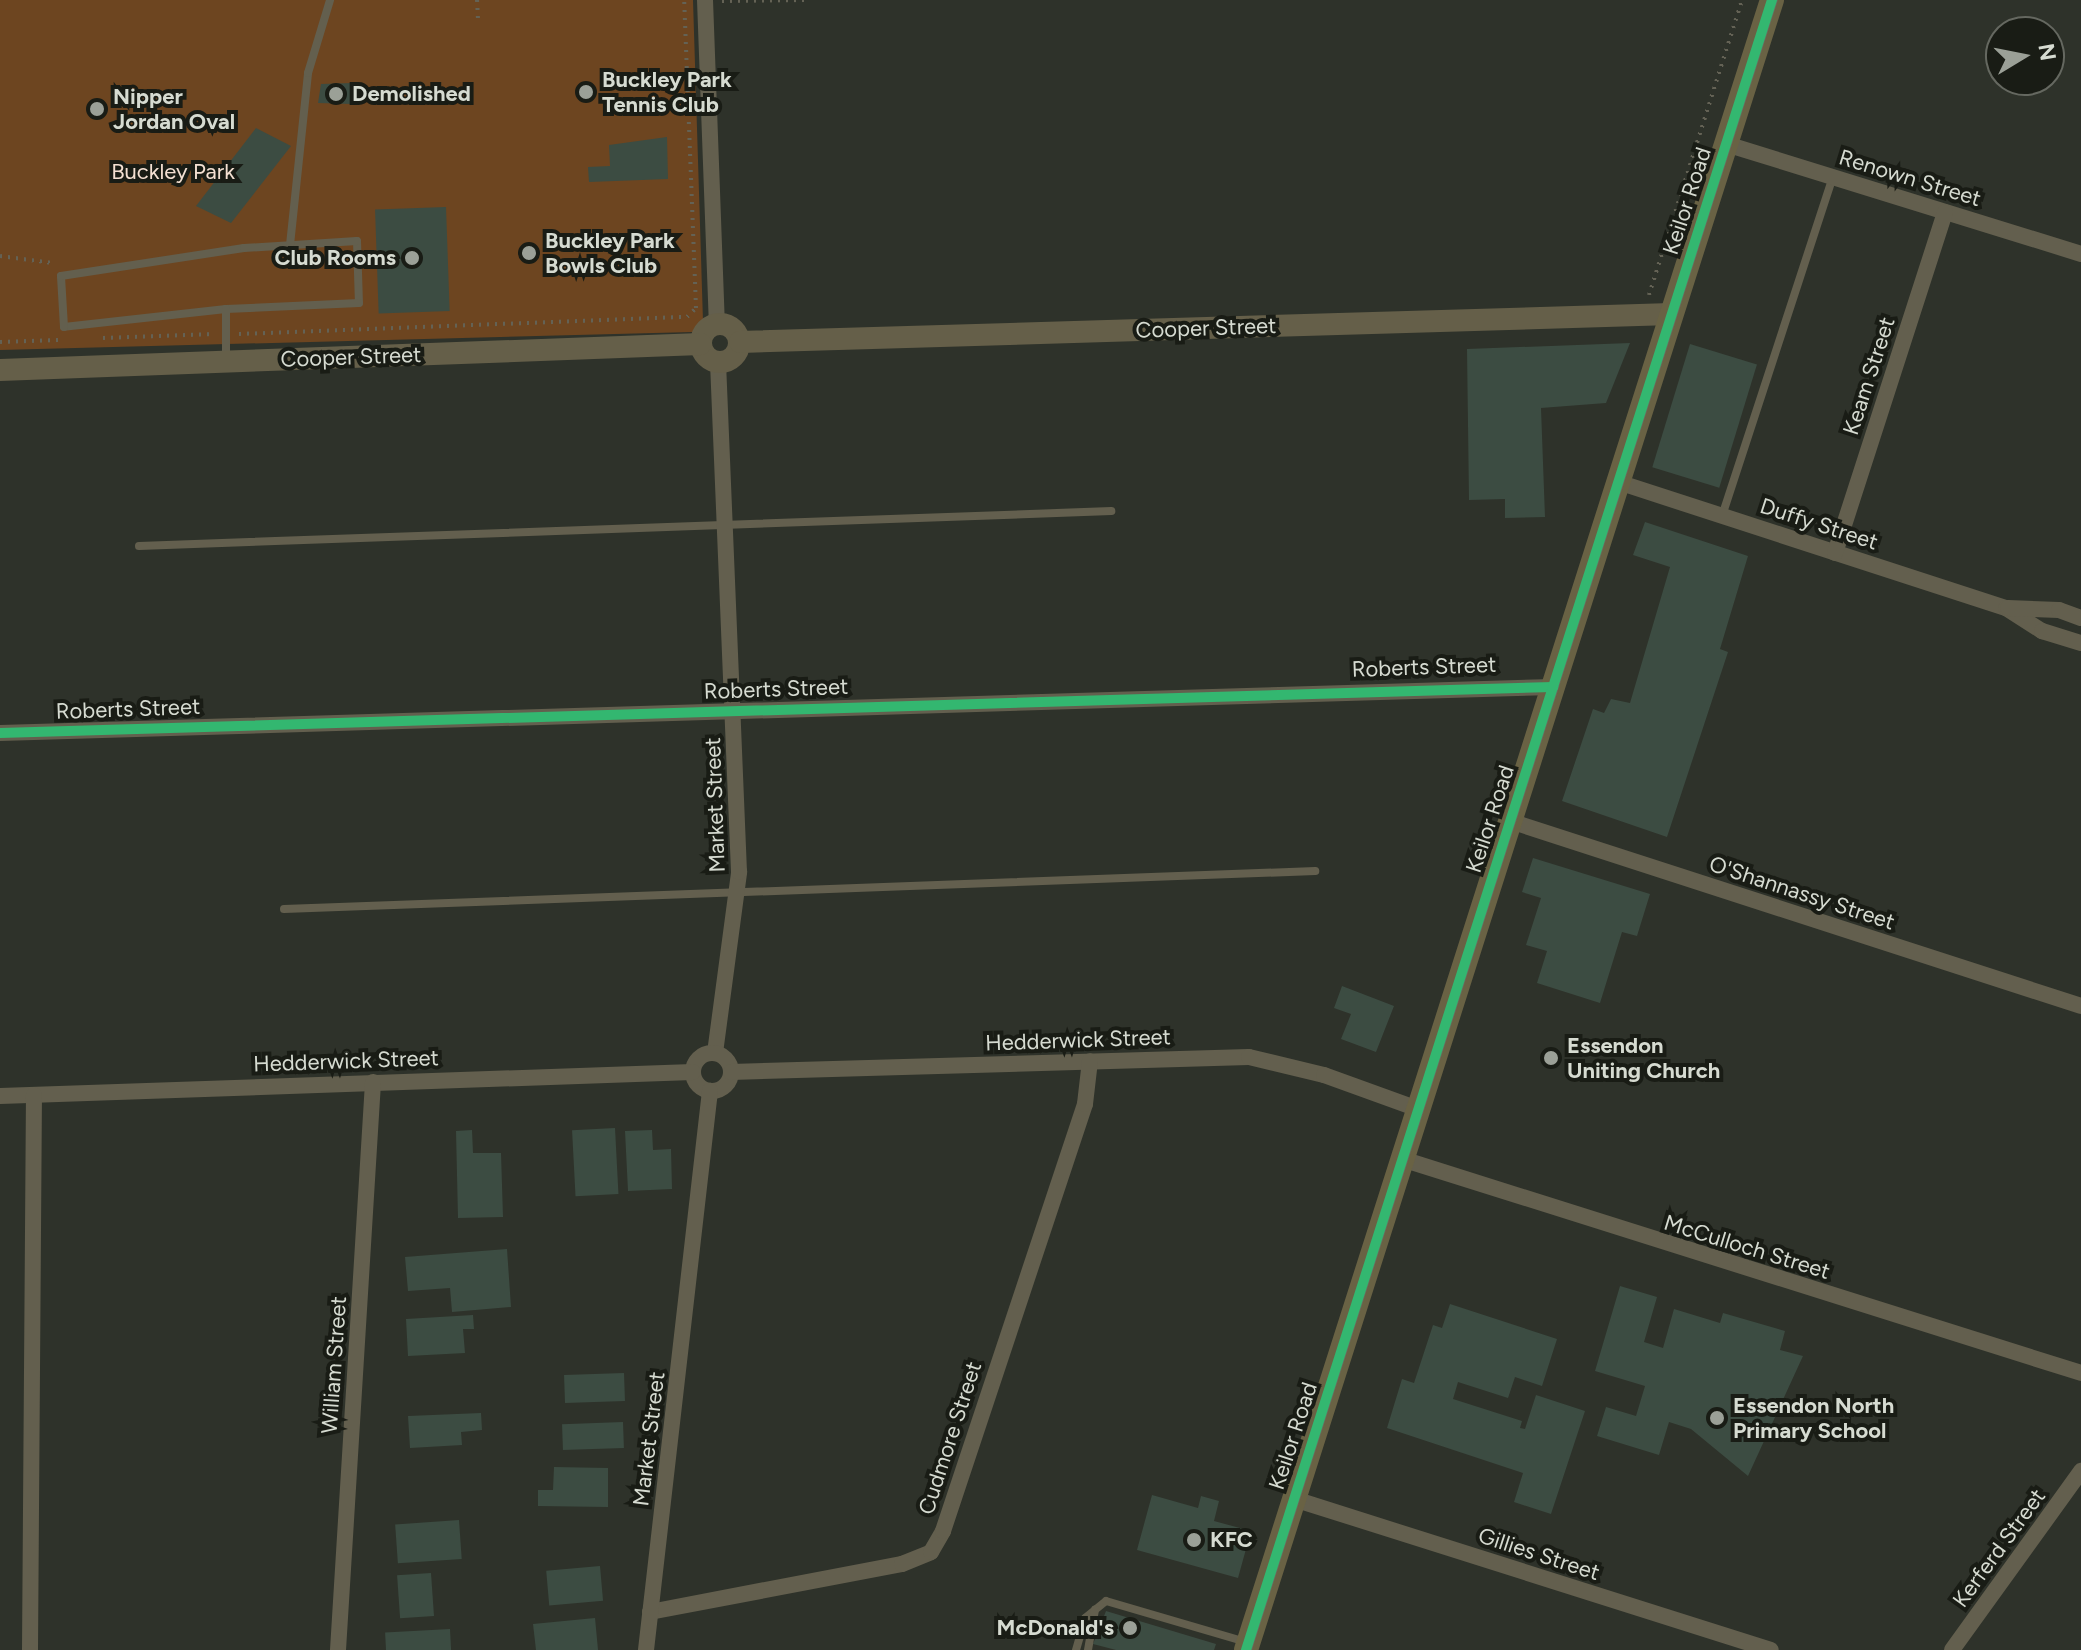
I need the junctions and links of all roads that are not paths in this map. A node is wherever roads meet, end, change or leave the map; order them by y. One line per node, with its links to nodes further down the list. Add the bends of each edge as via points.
1 (330, 0): 7 (lane, via 308,73)
2 (705, 0): 11 (street)
3 (1772, 0): 4 (main road, Keilor Road)
4 (1726, 144): 5 (street, Renown Street); 10 (main road, Keilor Road)
5 (1833, 177): 6 (street, Renown Street); 19 (lane)
6 (1945, 212): 8 (street, Renown Street); 22 (street, Keam Street)
7 (290, 245): 9 (lane, via 357,241 359,303); 9 (lane, via 61,276 64,327)
8 (2081, 254)
9 (226, 309): 14 (lane)
10 (1672, 314): 12 (street, Cooper Street); 17 (main road, Keilor Road)
11 (717, 324): 12 (street, via 730,326); 13 (street, via 706,330)
12 (740, 342): 15 (street, via 732,358)
13 (701, 344): 14 (street, Cooper Street); 15 (street)
14 (226, 361): 16 (street, Cooper Street)
15 (718, 362): 20 (street, Market Street)
16 (0, 370)
17 (1618, 482): 19 (street, Duffy Street); 26 (main road, Keilor Road)
18 (1111, 511): 20 (lane)
19 (1722, 516): 22 (street, Duffy Street)
20 (724, 525): 21 (lane); 27 (street, Market Street)
21 (139, 546)
22 (1835, 553): 23 (street, Duffy Street)
23 (2006, 608): 24 (street, Duffy Street, via 2059,610); 25 (street, Duffy Street, via 2042,631)
24 (2081, 618)
25 (2081, 643)
26 (1553, 687): 27 (street, Roberts Street); 29 (main road, Keilor Road)
27 (731, 710): 28 (street, Roberts Street); 31 (street, Market Street)
28 (0, 733)
29 (1510, 821): 33 (street, O'Shannassy Street); 42 (main road, Keilor Road)
30 (1315, 871): 31 (lane)
31 (738, 893): 32 (lane); 34 (street, Market Street)
32 (284, 909)
33 (2081, 1006)
34 (715, 1053): 36 (street, via 700,1057); 37 (street, via 725,1058)
35 (1090, 1061): 37 (street, Hedderwick Street); 42 (street, Hedderwick Street, via 1266,1059); 48 (street, Cudmore Street, via 1085,1104 936,1546 902,1564)
36 (693, 1072): 38 (street, Hedderwick Street); 39 (street, via 696,1083)
37 (731, 1072): 39 (street, via 722,1088)
38 (373, 1082): 40 (street, Hedderwick Street); 51 (street, William Street)
39 (710, 1091): 48 (street, Market Street)
40 (34, 1095): 41 (street, Hedderwick Street); 50 (street)
41 (0, 1096)
42 (1418, 1109): 43 (main road, Keilor Road)
43 (1402, 1159): 44 (street, McCulloch Street); 46 (main road, Keilor Road)
44 (2081, 1373)
45 (2081, 1471): 56 (street, Kerferd Street)
46 (1294, 1499): 49 (main road, Keilor Road); 55 (street, Gillies Street)
47 (1095, 1610): 49 (lane, via 1106,1601); 53 (lane, via 1085,1618); 54 (lane)
48 (650, 1612): 52 (street, Market Street)
49 (1247, 1646)
50 (30, 1650)
51 (338, 1650)
52 (646, 1650)
53 (1076, 1650)
54 (1088, 1650)
55 (1771, 1650)
56 (1952, 1650)

